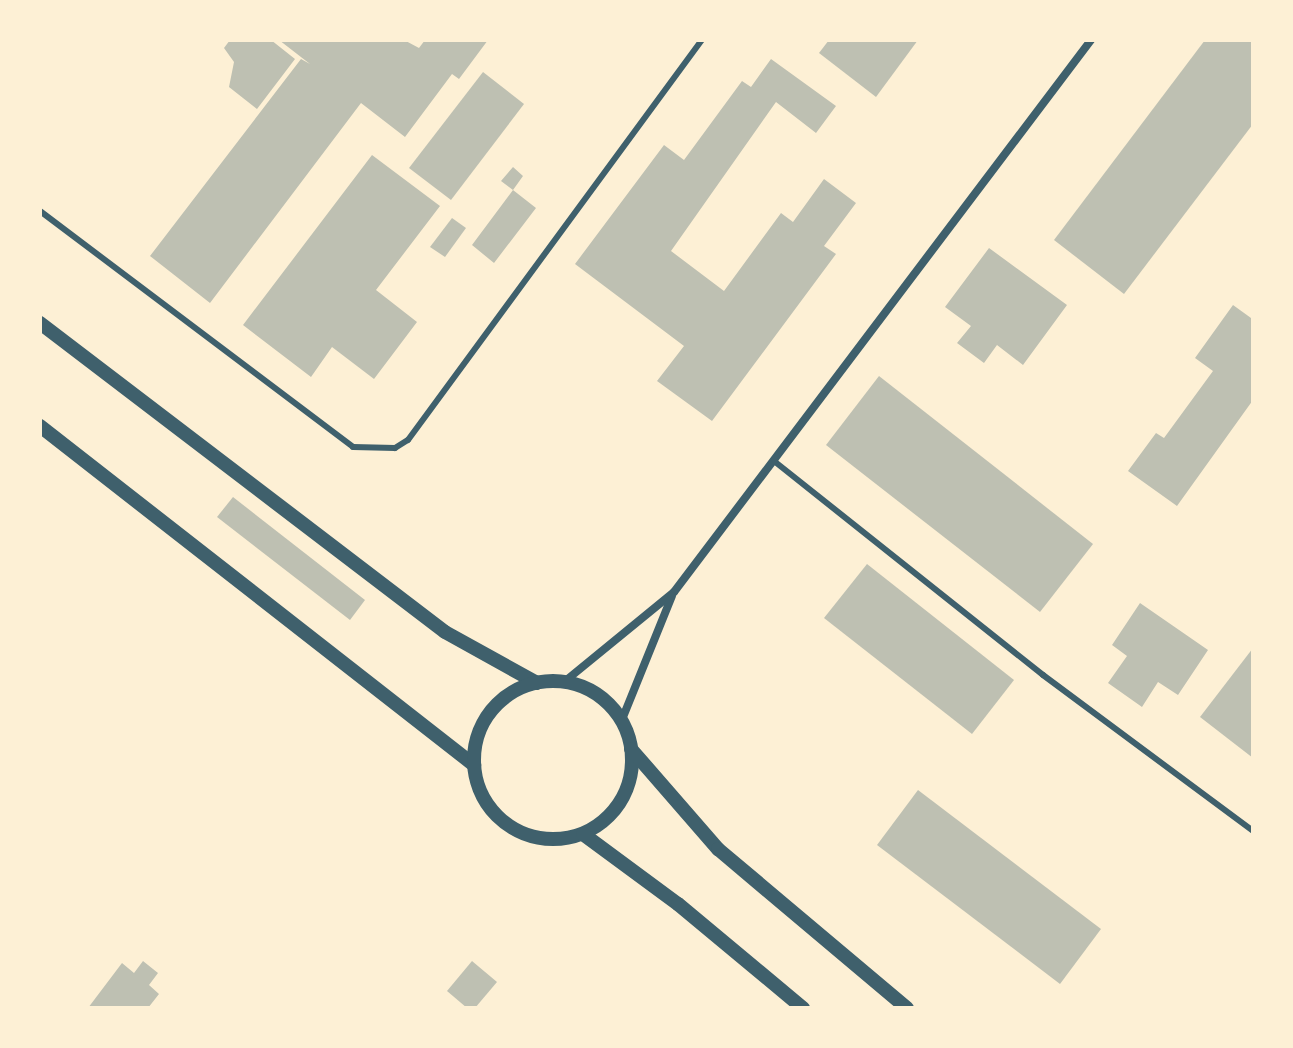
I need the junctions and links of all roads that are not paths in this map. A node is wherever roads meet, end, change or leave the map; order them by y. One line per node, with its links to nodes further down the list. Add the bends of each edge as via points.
1 (702, 40): 3 (lane, via 408,440 395,448 353,447)
2 (1091, 40): 6 (street)
3 (40, 211)
4 (40, 323): 9 (street, via 445,632)
5 (40, 426): 12 (street)
6 (774, 461): 7 (street); 13 (lane, via 1043,675)
7 (674, 592): 8 (street); 10 (street)
8 (564, 682): 9 (street); 10 (street, via 600,696)
9 (537, 683): 12 (street, via 509,694 492,710 480,730)
10 (621, 722): 11 (street)
11 (631, 748): 14 (street, via 624,796 609,816); 16 (street, via 718,849)
12 (474, 765): 14 (street, via 488,806 510,827 538,839)
13 (1253, 831)
14 (583, 834): 15 (street, via 678,904)
15 (803, 1008)
16 (907, 1008)

